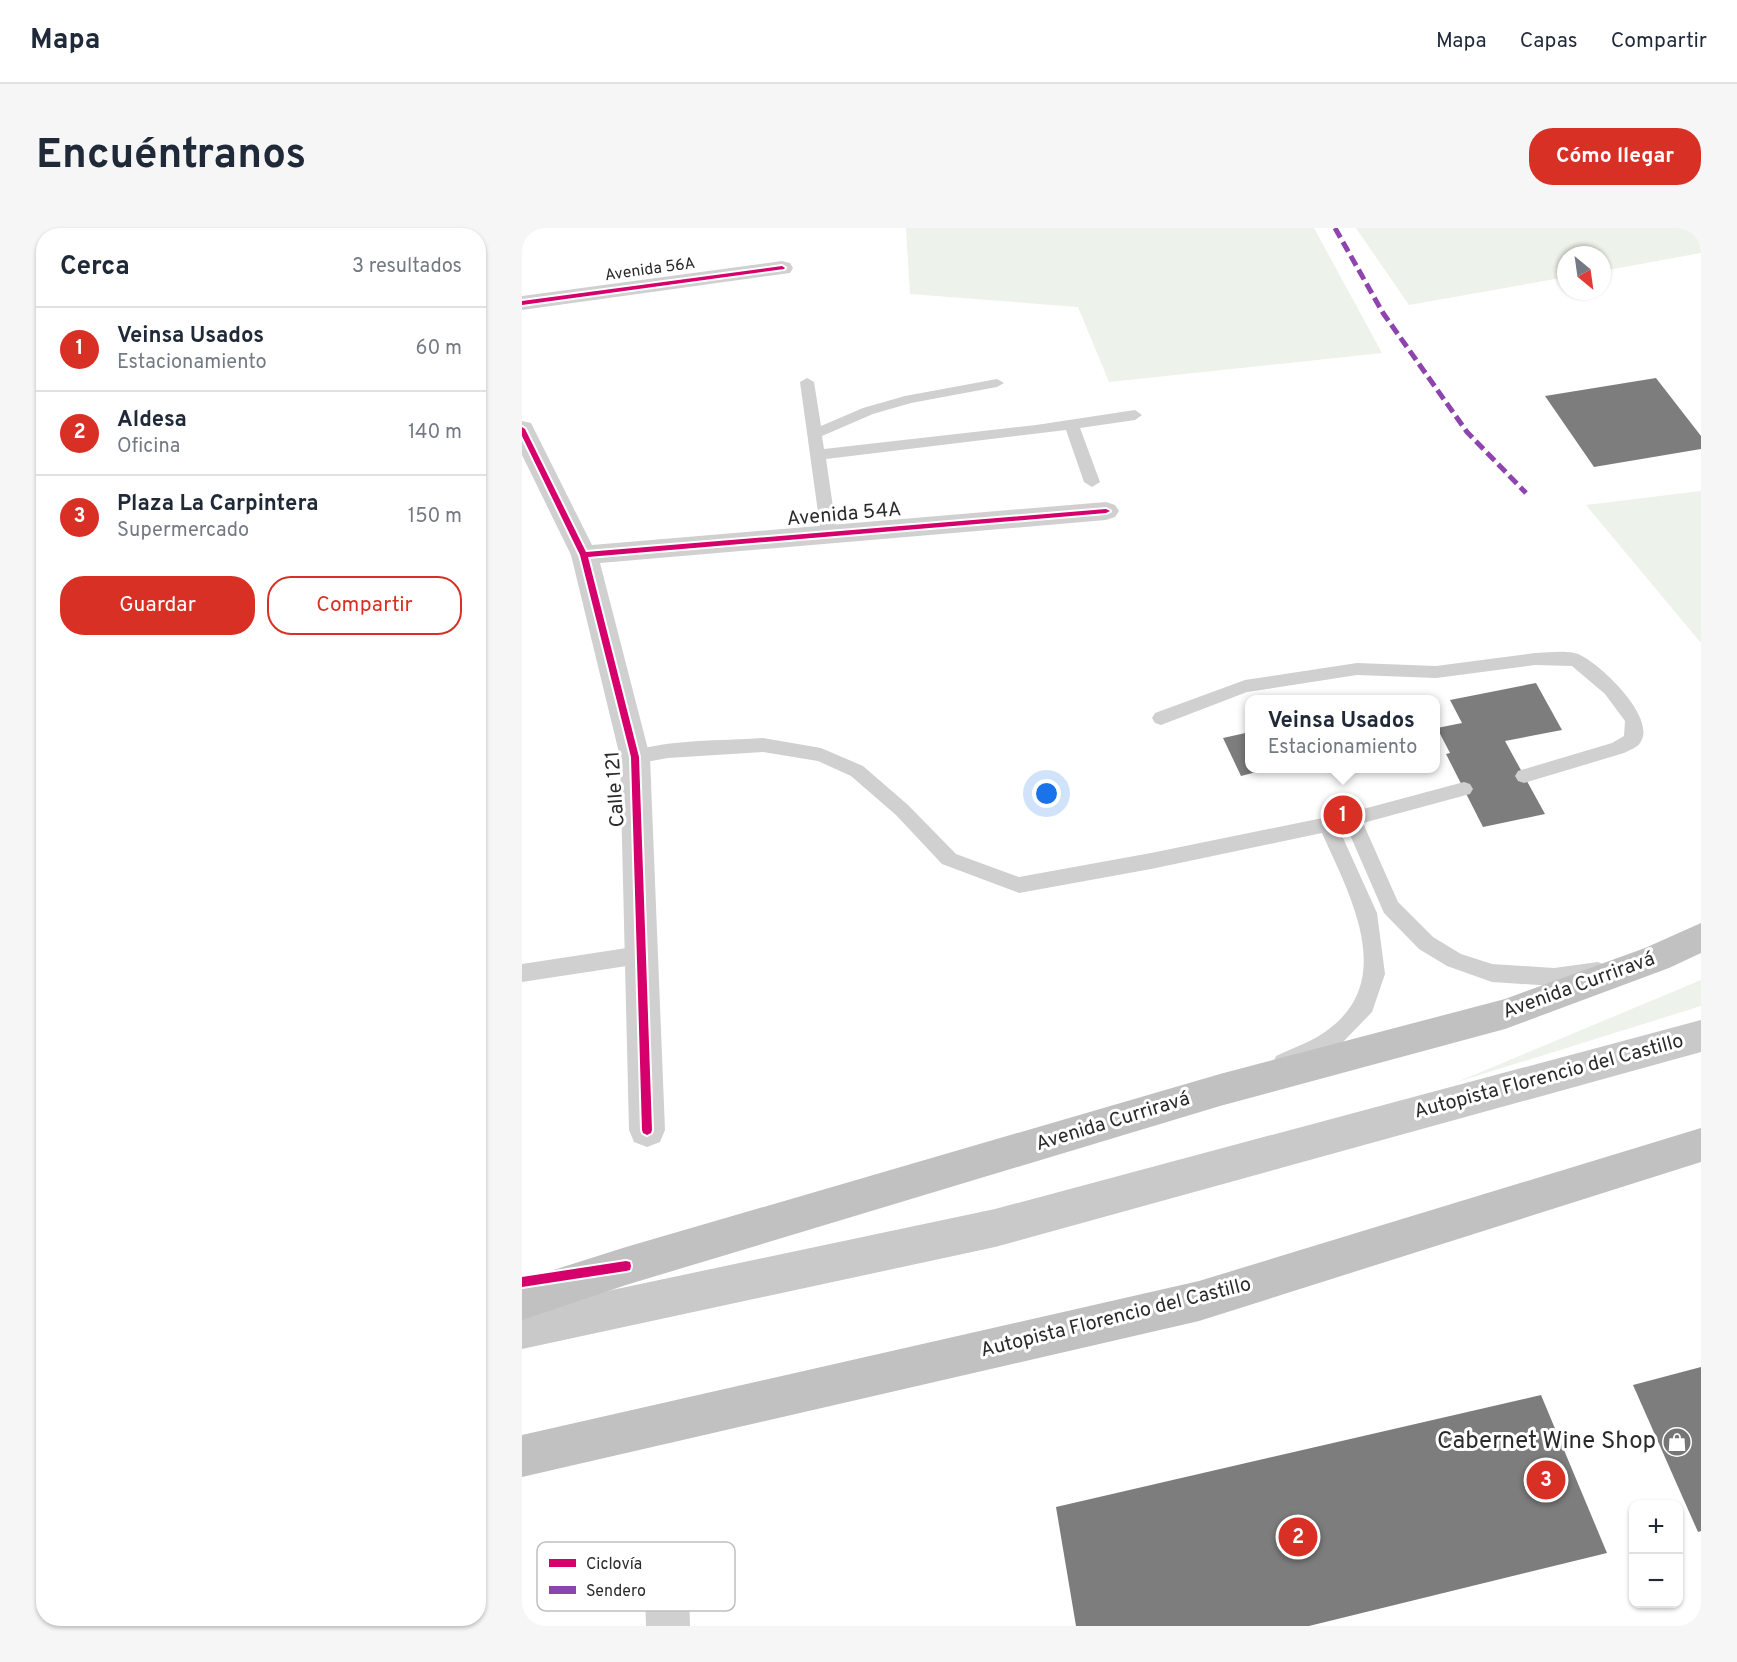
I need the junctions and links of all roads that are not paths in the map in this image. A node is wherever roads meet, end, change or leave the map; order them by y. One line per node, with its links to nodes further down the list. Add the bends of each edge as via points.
1 (782, 268): 2 (street, Avenida 56A)
2 (522, 303)
3 (807, 382): 8 (lane)
4 (997, 383): 8 (lane, via 910,399 868,411)
5 (1135, 415): 6 (lane)
6 (1072, 425): 9 (lane); 10 (lane)
7 (522, 431): 13 (street, Calle 121)
8 (814, 434): 9 (lane)
9 (817, 455): 12 (lane)
10 (1092, 482)
11 (1106, 511): 12 (street, Avenida 54A)
12 (829, 534): 13 (street, Avenida 54A)
13 (584, 555): 15 (street, Calle 121)
14 (1161, 718): 16 (lane, via 1245,686 1357,669 1436,672 1536,659 1576,660 1611,689 1634,720 1633,740)
15 (634, 757): 19 (lane, via 763,745 821,755 857,771 949,859 1019,885); 21 (street, Calle 121)
16 (1524, 776)
17 (1464, 789): 18 (lane)
18 (1352, 819): 19 (lane); 22 (lane, via 1391,907 1426,943 1454,960 1492,973 1554,978)
19 (1328, 824): 25 (lane, via 1367,913 1375,974 1365,1006 1336,1036)
20 (1701, 937): 22 (highway, Avenida Curriravá)
21 (640, 955): 23 (lane); 26 (street, Calle 121)
22 (1657, 958): 25 (highway, Avenida Curriravá, via 1505,1014)
23 (522, 973)
24 (1701, 1035): 29 (main road, Autopista Florencio del Castillo, via 995,1228)
25 (1220, 1090): 28 (highway, Avenida Curriravá)
26 (647, 1130)
27 (1701, 1145): 30 (highway, Autopista Florencio del Castillo, via 1199,1301)
28 (522, 1300)
29 (522, 1329)
30 (522, 1456)

